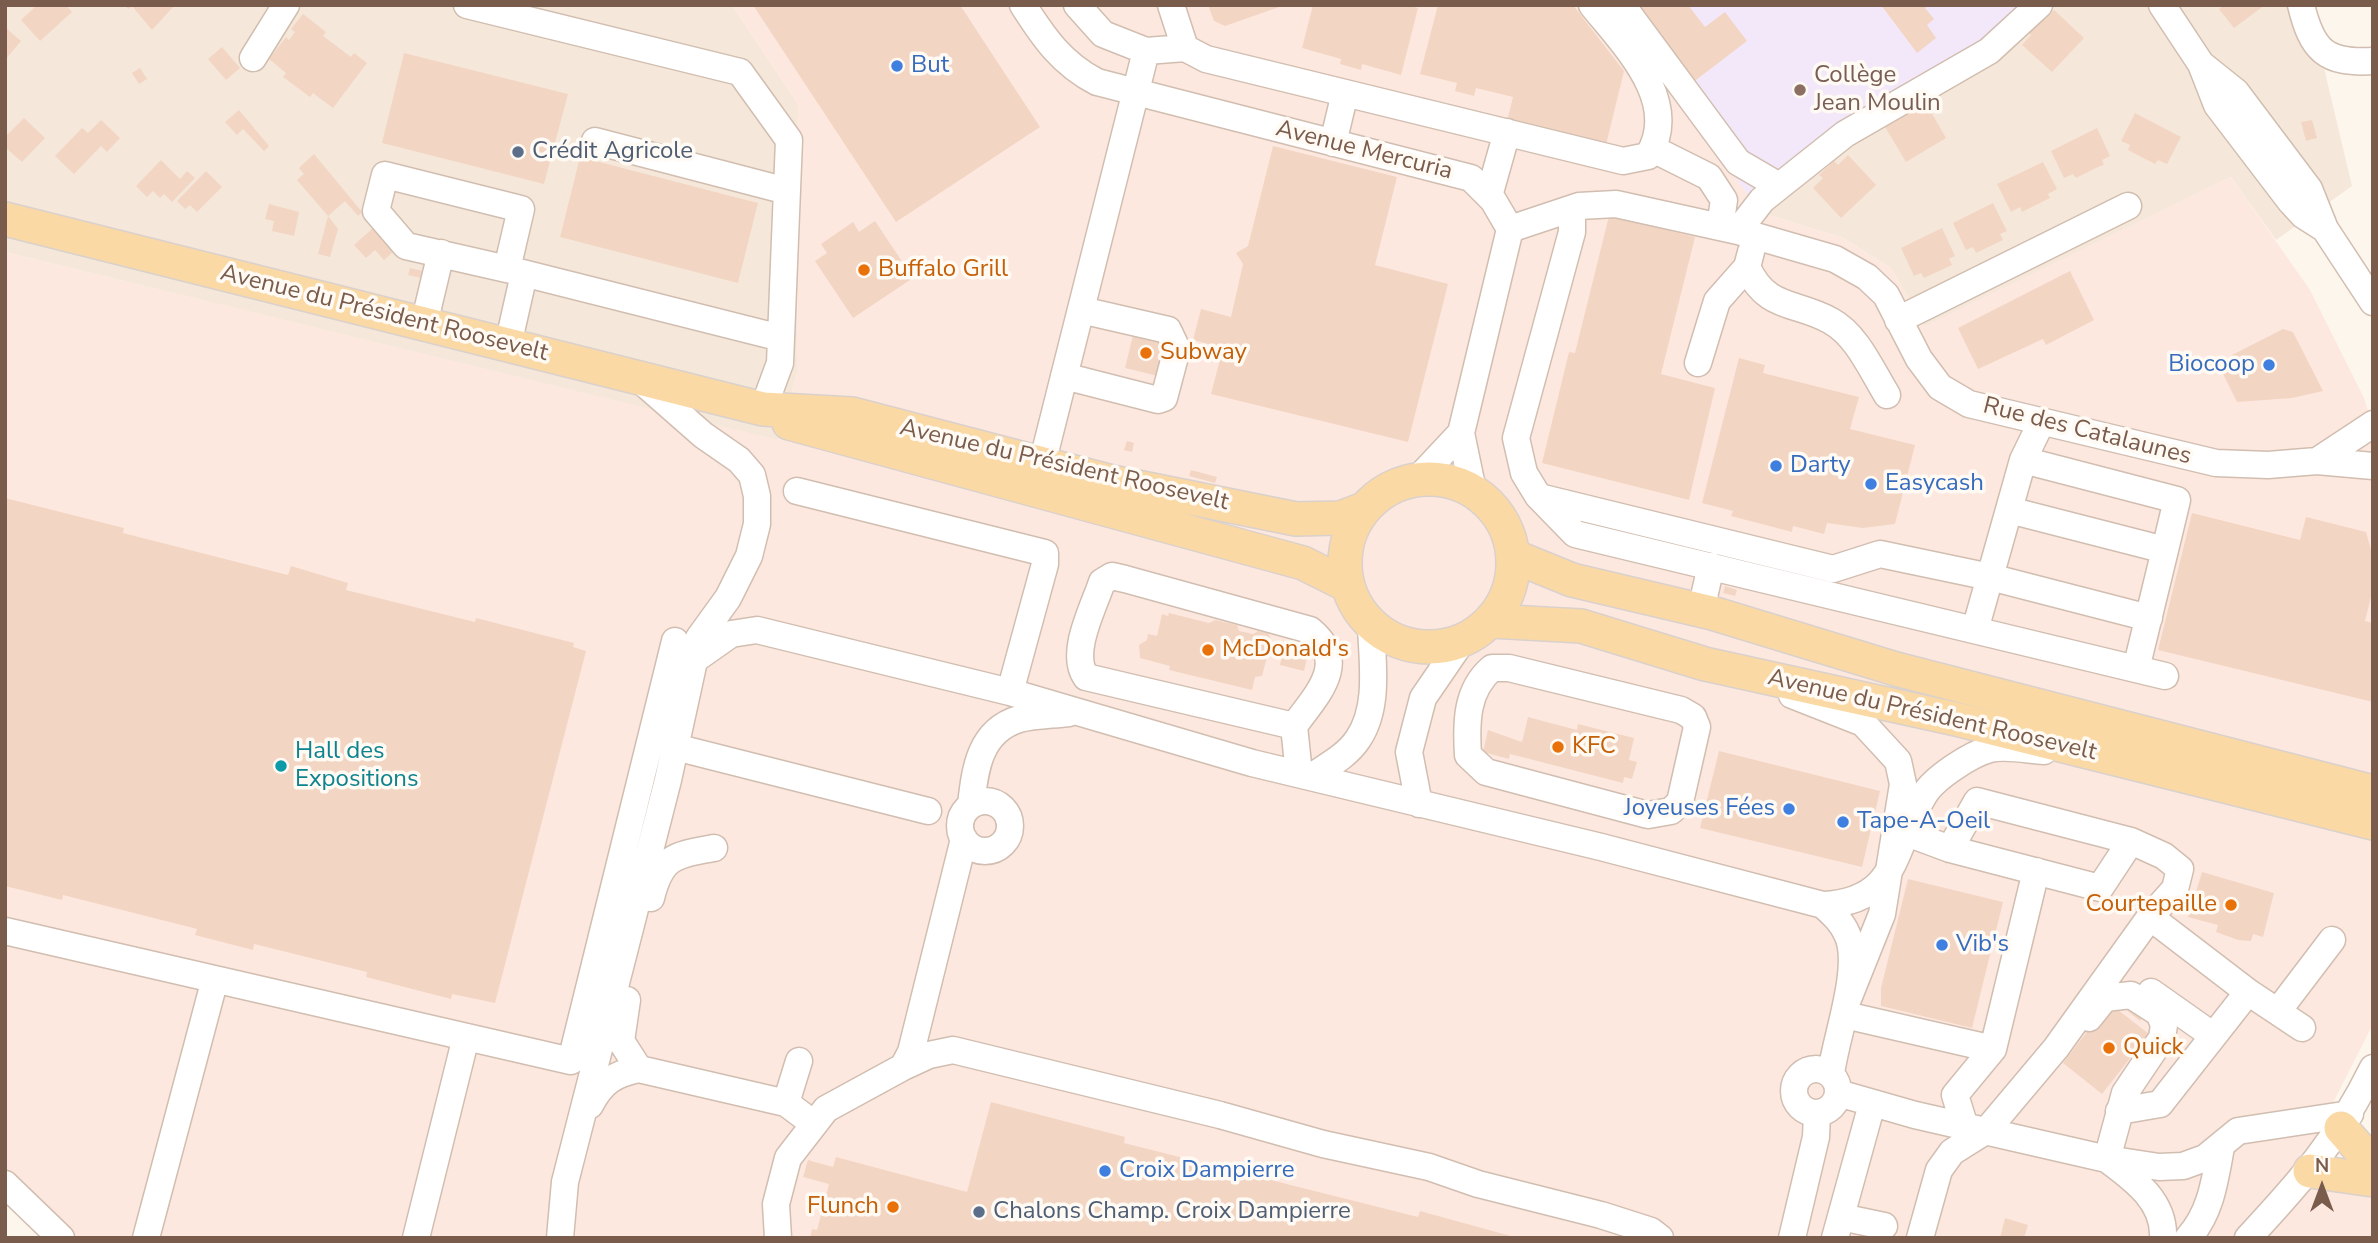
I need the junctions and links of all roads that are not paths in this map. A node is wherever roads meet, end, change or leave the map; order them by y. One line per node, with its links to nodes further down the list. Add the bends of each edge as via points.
1 (286, 5): 13 (street)
2 (467, 5): 22 (street, via 740,72 789,140)
3 (1023, 5): 15 (street, Avenue Mercuria, via 1051,48 1077,72)
4 (1077, 5): 12 (street, via 1103,34)
5 (1171, 5): 11 (street)
6 (1592, 5): 20 (street, via 1636,60 1651,89 1661,119)
7 (1622, 5): 21 (street, via 1738,162)
8 (2301, 5): 14 (street, via 2314,44 2332,58)
9 (2033, 7): 21 (street, via 1989,51 1845,134)
10 (2159, 10): 32 (street, via 2201,64 2236,92 2293,167 2316,203 2325,229)
11 (1185, 48): 12 (street); 16 (street, via 1206,59)
12 (1146, 51): 15 (street)
13 (253, 58)
14 (2373, 61)
15 (1136, 93): 19 (street, Avenue Mercuria); 33 (street)
16 (1345, 93): 17 (street); 19 (street)
17 (1507, 132): 20 (street, via 1623,161 1648,156); 23 (street)
18 (595, 141): 22 (street)
19 (1333, 143): 23 (street, Avenue Mercuria, via 1471,178)
20 (1653, 149): 28 (street, via 1710,177)
21 (1779, 186): 28 (street)
22 (787, 191): 36 (street)
23 (1489, 196): 27 (street, Avenue Mercuria)
24 (2128, 206): 34 (street)
25 (1572, 209): 27 (street, Rue des Catalaunes); 28 (street, Rue des Catalaunes, via 1616,204); 53 (street, via 1573,232 1516,438 1524,473)
26 (5, 219): 35 (main road, Avenue du Président Roosevelt)
27 (1510, 229): 45 (street)
28 (1737, 232): 30 (street); 34 (street, Rue des Catalaunes, via 1835,259 1867,277 1886,295)
29 (441, 253): 31 (street); 31 (street, via 406,246 376,211 385,175 521,209); 35 (street)
30 (1747, 267): 38 (street, via 1717,301); 41 (street, via 1755,285 1782,305 1831,321 1852,338)
31 (515, 272): 36 (street); 37 (street)
32 (2373, 302)
33 (1081, 310): 40 (street); 40 (street, via 1168,330 1177,349 1164,398 1158,400)
34 (1898, 320): 43 (street, Rue des Catalaunes, via 1940,387 1969,404)
35 (424, 324): 37 (main road, Avenue du Président Roosevelt)
36 (781, 338): 42 (street, via 780,363)
37 (508, 345): 39 (main road, Avenue du Président Roosevelt)
38 (1698, 363)
39 (636, 376): 42 (main road, Avenue du Président Roosevelt); 69 (street, via 739,460 752,475 757,496 757,524 749,556 728,598 699,638)
40 (1064, 376): 48 (street)
41 (1887, 395)
42 (763, 409): 48 (main road, Avenue du Président Roosevelt, via 852,414); 61 (main road, Avenue du Président Roosevelt, via 797,427 1303,563)
43 (2041, 423): 46 (street); 47 (street, Rue des Catalaunes, via 2216,463)
44 (2373, 424): 47 (street, Rue des Catalaunes)
45 (1461, 433): 50 (street); 52 (street)
46 (2023, 460): 55 (street); 56 (street, via 2177,500)
47 (2317, 461): 49 (street, Rue des Catalaunes)
48 (1042, 464): 54 (main road, Avenue du Président Roosevelt, via 1296,519 1340,518)
49 (2373, 466)
50 (1416, 481): 52 (main road, via 1449,481); 54 (main road, via 1381,493)
51 (797, 491): 73 (street, via 1045,553)
52 (1473, 491): 57 (main road, via 1493,508 1507,530)
53 (1538, 496): 58 (street, via 1575,534); 60 (street)
54 (1364, 509): 61 (main road, via 1345,553)
55 (2009, 510): 56 (street); 59 (street)
56 (2165, 550): 63 (street)
57 (1513, 556): 62 (main road, Avenue du Président Roosevelt, via 1573,580); 64 (main road, via 1509,592)
58 (1712, 566): 60 (street); 62 (street)
59 (1990, 577): 60 (street, via 1880,554); 63 (street); 66 (street)
60 (1831, 582): 66 (street)
61 (1347, 586): 65 (main road)
62 (1701, 610): 80 (main road, Avenue du Président Roosevelt, via 2038,708)
63 (2149, 618): 71 (street)
64 (1491, 621): 68 (main road); 70 (main road, Avenue du Président Roosevelt, via 1581,626)
65 (1371, 625): 68 (main road, via 1391,639 1415,646 1439,647); 79 (street, via 1373,684 1359,739 1345,754)
66 (1975, 630): 71 (street)
67 (675, 641): 104 (street, via 571,1060)
68 (1462, 641): 81 (street, via 1423,698 1409,752)
69 (694, 660): 73 (street, via 731,634 757,630); 76 (street)
70 (1704, 664): 77 (main road, Avenue du Président Roosevelt); 92 (street, via 1845,714 1879,738 1898,761 1903,784)
71 (2136, 669): 72 (street)
72 (2165, 676)
73 (1010, 692): 74 (street)
74 (1077, 712): 79 (street); 82 (street, via 1019,719 994,735 976,761)
75 (1294, 726): 75 (street, via 1326,682 1330,654 1310,629 1112,576 1102,582 1080,650 1079,668 1086,677); 79 (street)
76 (675, 747): 83 (street); 119 (street)
77 (2096, 754): 85 (main road, Avenue du Président Roosevelt); 86 (street, via 1991,748 1958,764 1925,793)
78 (1486, 772): 78 (street, via 1647,815 1671,811 1681,802 1697,727 1693,717 1681,710 1510,668 1492,668 1473,693 1466,723 1468,755); 84 (street)
79 (1305, 776): 81 (street)
80 (2373, 792)
81 (1419, 804): 84 (street)
82 (971, 805): 87 (street, via 961,820); 87 (street, via 990,801 999,805 1010,821 1009,831 999,846 990,850 971,846)
83 (928, 811)
84 (1476, 817): 93 (street)
85 (2373, 823)
86 (1907, 833): 90 (street); 92 (street)
87 (964, 839): 108 (street, via 911,1052)
88 (2131, 841): 90 (street, via 1977,801); 91 (street, via 2100,888); 94 (street, via 2180,869 2175,890)
89 (714, 848): 110 (street, via 676,854 657,873 622,1021 621,1041)
90 (1950, 849): 91 (street)
91 (2036, 871): 106 (street)
92 (1888, 877): 93 (street, via 1863,898); 100 (street, via 1882,915)
93 (1823, 905): 100 (street, via 1849,937)
94 (2150, 917): 97 (street); 99 (street)
95 (5, 931): 98 (street)
96 (2332, 940): 101 (street)
97 (2113, 966): 103 (street); 105 (street)
98 (215, 979): 104 (street); 131 (street)
99 (2248, 992): 101 (street); 103 (street)
100 (1846, 1007): 106 (street); 112 (street)
101 (2278, 1011): 102 (street)
102 (2302, 1028)
103 (2212, 1035): 115 (street)
104 (466, 1037): 132 (street)
105 (2056, 1048): 111 (street, via 2077,1035 2105,998 2131,995 2159,1013 2164,1025 2162,1038); 121 (street)
106 (1993, 1049): 121 (street, via 1955,1095)
107 (799, 1061): 113 (street)
108 (903, 1067): 120 (street, via 826,1110); 135 (street, via 953,1050 1004,1060 1553,1200 1651,1231)
109 (2373, 1068): 118 (street)
110 (639, 1069): 113 (street); 119 (street, via 620,1073 601,1085)
111 (2135, 1079): 115 (street, via 2138,1092); 116 (street)
112 (1834, 1084): 114 (street); 117 (street, via 1832,1107); 117 (street, via 1811,1069 1795,1082 1793,1095 1800,1107)
113 (786, 1104): 120 (street)
114 (1872, 1104): 121 (street); 129 (street)
115 (2160, 1104): 116 (street)
116 (2119, 1111): 123 (street)
117 (1818, 1113): 136 (street)
118 (2353, 1121): 122 (street, via 2238,1132); 124 (main road); 125 (street)
119 (580, 1122): 133 (street, via 565,1182)
120 (814, 1124): 134 (street, via 789,1158 776,1204)
121 (1976, 1128): 123 (street); 137 (street, via 1939,1170)
122 (2221, 1147): 123 (street, via 2183,1166); 139 (street, via 2214,1186 2200,1224)
123 (2107, 1159): 138 (street, via 2154,1202 2164,1222)
124 (2373, 1164)
125 (2310, 1171): 126 (main road); 140 (street)
126 (2373, 1180)
127 (5, 1184): 130 (street)
128 (1884, 1226): 129 (street)
129 (1838, 1228)
130 (61, 1238)
131 (146, 1238)
132 (416, 1238)
133 (560, 1238)
134 (778, 1238)
135 (1660, 1238)
136 (1792, 1238)
137 (1920, 1238)
138 (2163, 1238)
139 (2188, 1238)
140 (2248, 1238)

